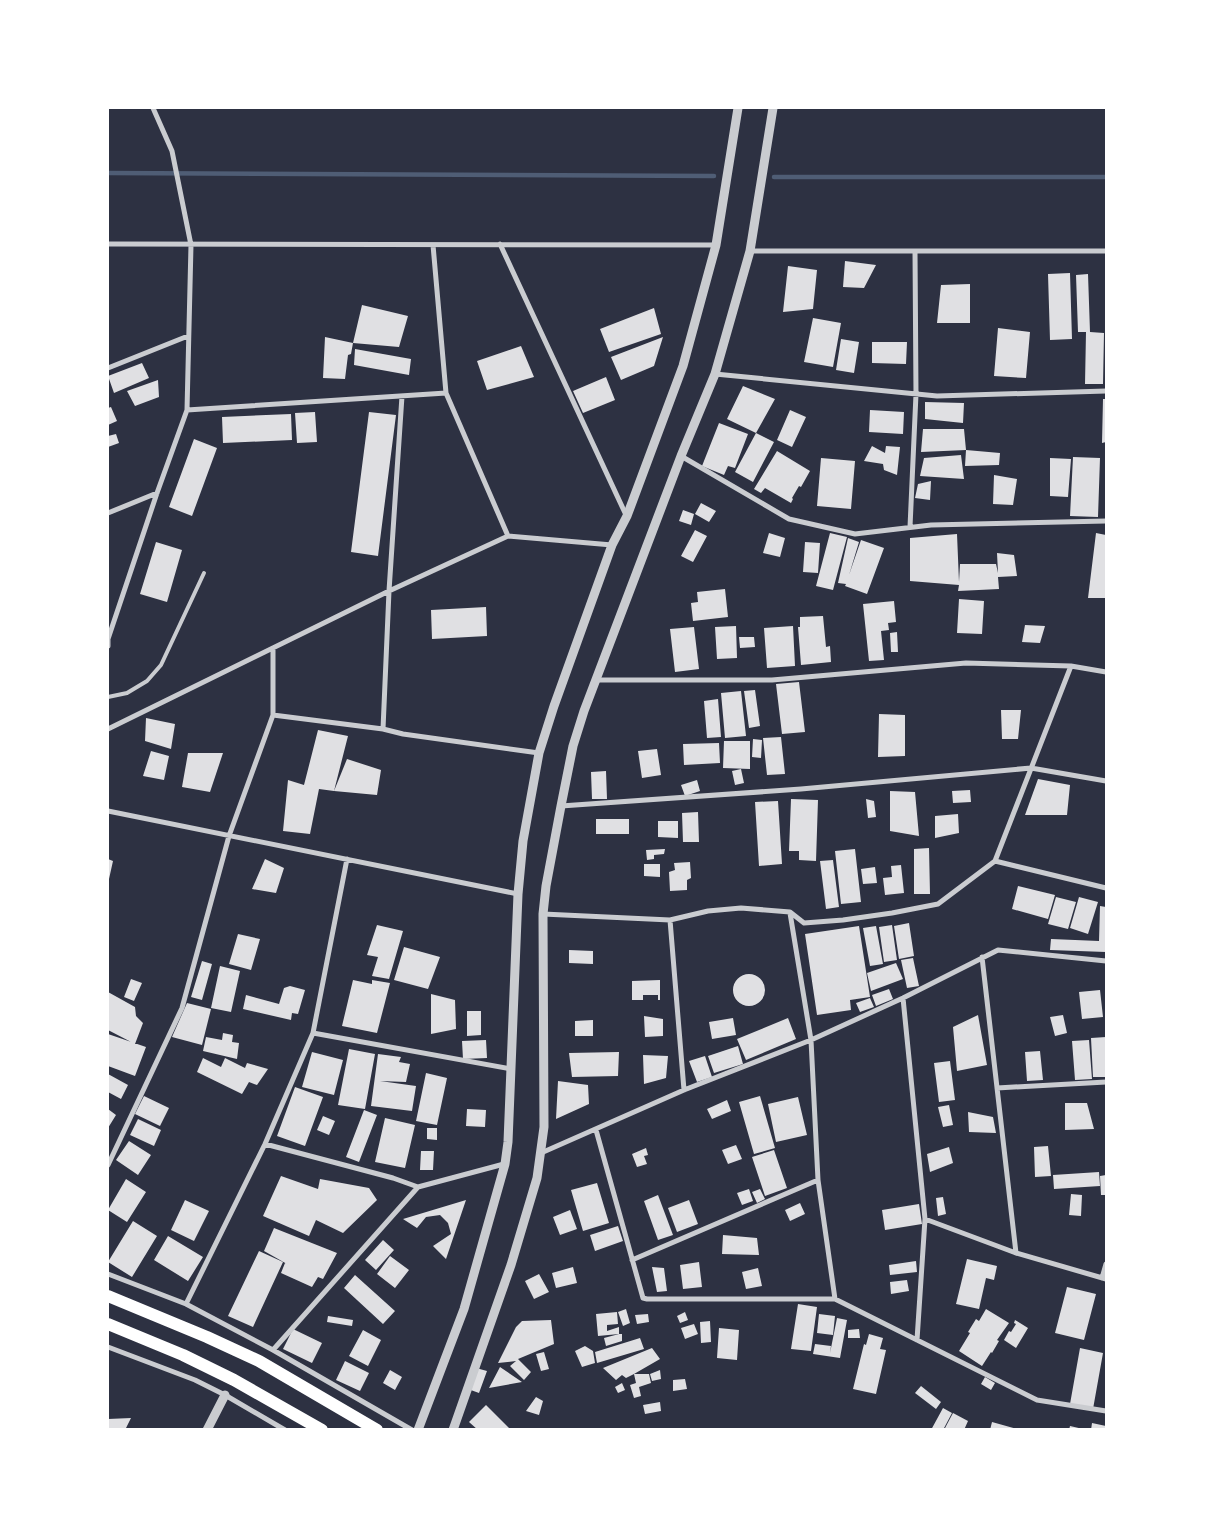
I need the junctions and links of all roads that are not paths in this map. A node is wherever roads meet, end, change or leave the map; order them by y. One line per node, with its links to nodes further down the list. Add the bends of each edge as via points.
1 (153, 108): 6 (street, via 172,151)
2 (738, 108): 8 (street)
3 (773, 108): 9 (street)
4 (108, 244): 6 (street)
5 (500, 244): 7 (street); 8 (street); 23 (street)
6 (191, 245): 7 (street); 12 (street)
7 (433, 245): 16 (street)
8 (716, 245): 23 (street, via 683,366)
9 (750, 251): 10 (street); 14 (street)
10 (915, 251): 11 (street); 17 (street)
11 (1106, 251)
12 (188, 336): 13 (street); 19 (street)
13 (108, 368)
14 (715, 374): 17 (street); 20 (street)
15 (1106, 392): 17 (street)
16 (446, 394): 18 (street); 26 (street)
17 (916, 394): 25 (street)
18 (402, 396): 19 (street); 29 (street)
19 (187, 410): 21 (street)
20 (681, 456): 25 (street, via 789,519 855,534); 35 (street)
21 (157, 493): 22 (street); 30 (street)
22 (108, 513)
23 (627, 516): 27 (street)
24 (1106, 521): 25 (street)
25 (910, 527)
26 (508, 536): 27 (street); 29 (street)
27 (612, 545): 40 (street)
28 (204, 573): 36 (lane, via 161,665 147,681 127,693)
29 (389, 591): 32 (street); 39 (street)
30 (108, 639): 31 (street)
31 (108, 646)
32 (273, 648): 37 (street); 38 (street)
33 (1071, 666): 34 (street); 35 (street, via 966,663 772,680); 41 (street)
34 (1106, 672)
35 (595, 680): 43 (street, via 573,746)
36 (108, 697)
37 (273, 715): 39 (street); 45 (street)
38 (108, 729)
39 (383, 729): 40 (street)
40 (539, 753): 49 (street, via 523,841)
41 (1031, 768): 42 (street); 43 (street); 47 (street)
42 (1106, 781)
43 (561, 806): 51 (street)
44 (108, 811): 45 (street)
45 (229, 836): 46 (street); 65 (street, via 182,1008)
46 (347, 860): 49 (street); 56 (street)
47 (995, 861): 48 (street); 50 (street, via 938,904 892,914 804,924)
48 (1106, 888)
49 (518, 894): 58 (street)
50 (790, 912): 52 (street, via 741,908 708,911); 57 (street)
51 (543, 914): 52 (street); 64 (street, via 544,1126)
52 (670, 920): 61 (street)
53 (982, 957): 54 (street, via 998,950); 55 (street); 60 (street)
54 (1106, 961)
55 (903, 998): 57 (street); 70 (street)
56 (313, 1033): 58 (street); 63 (street)
57 (811, 1040): 61 (street); 68 (street)
58 (511, 1069): 66 (street)
59 (1106, 1082): 60 (street)
60 (997, 1088): 71 (street)
61 (684, 1090): 62 (street)
62 (596, 1130): 64 (street); 72 (street)
63 (265, 1144): 69 (street); 78 (street)
64 (541, 1153): 91 (street, via 537,1178 511,1264)
65 (110, 1155): 67 (street)
66 (505, 1164): 69 (street); 90 (street, via 464,1309)
67 (108, 1165)
68 (818, 1180): 72 (street); 77 (street)
69 (418, 1187): 82 (street)
70 (925, 1219): 71 (street); 80 (street)
71 (1016, 1253): 75 (street)
72 (632, 1260): 77 (street, via 643,1298 647,1299)
73 (1106, 1264): 75 (street)
74 (108, 1274): 78 (street)
75 (1104, 1278)
76 (108, 1296): 88 (highway, via 258,1362)
77 (835, 1299): 80 (street)
78 (186, 1304): 82 (street)
79 (108, 1324): 87 (highway, via 234,1380)
80 (917, 1340): 84 (street, via 1037,1400)
81 (108, 1347): 83 (street)
82 (273, 1350): 89 (street)
83 (225, 1395): 85 (street); 86 (street)
84 (1106, 1412)
85 (207, 1430)
86 (285, 1430)
87 (322, 1430)
88 (377, 1430)
89 (412, 1430)
90 (418, 1430)
91 (453, 1430)

